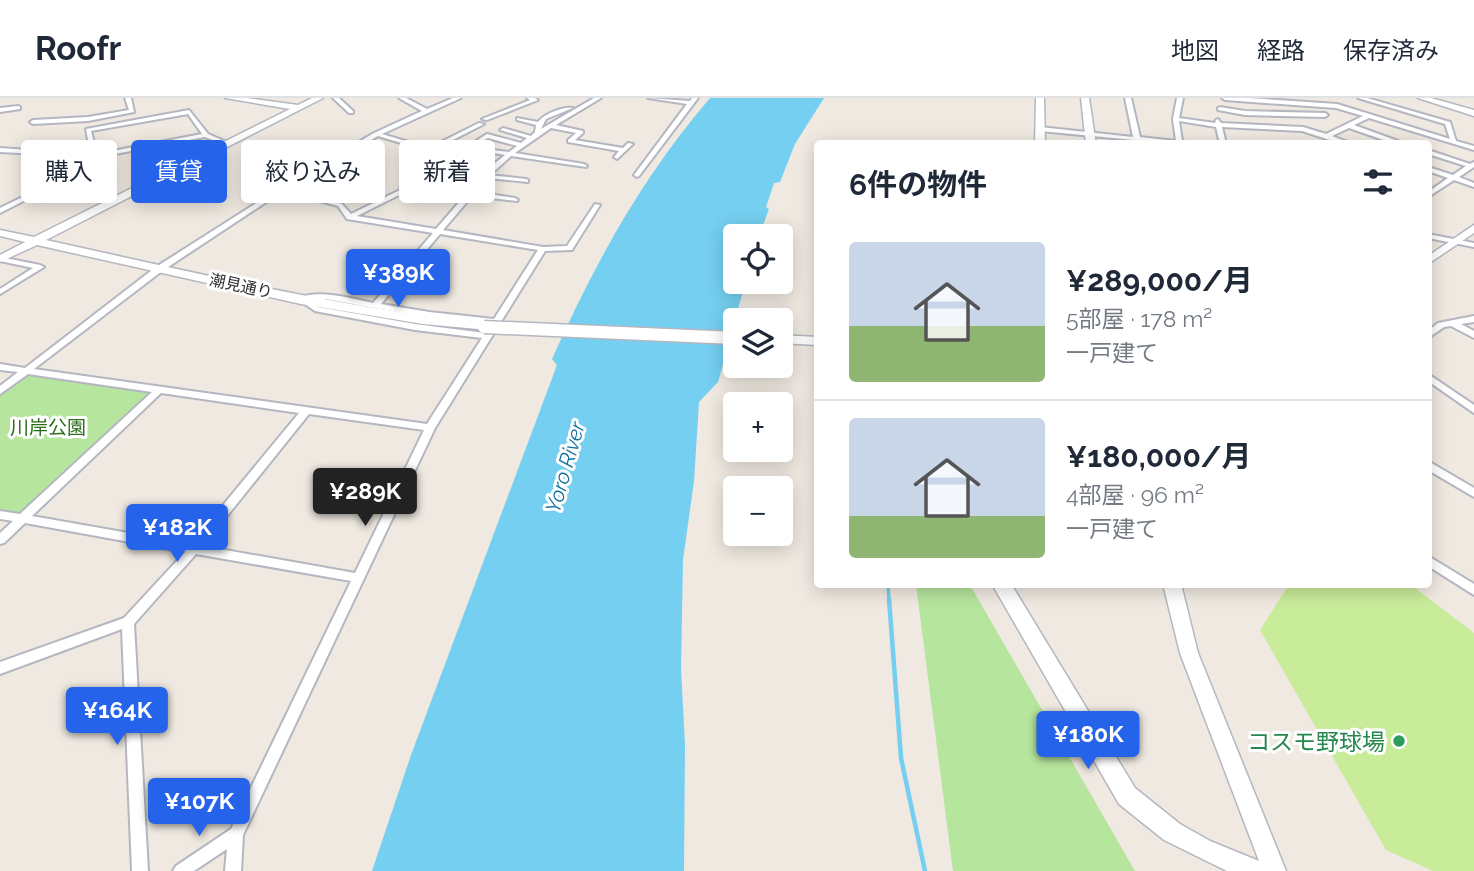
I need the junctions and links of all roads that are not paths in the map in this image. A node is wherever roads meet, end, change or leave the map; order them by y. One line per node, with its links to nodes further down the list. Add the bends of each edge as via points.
1 (128, 98): 35 (street, via 132,111 121,116)
2 (229, 98): 18 (street)
3 (319, 98): 23 (street)
4 (336, 98): 29 (street)
5 (402, 98): 28 (street)
6 (458, 98): 28 (street)
7 (530, 98): 48 (street, via 535,100)
8 (598, 98): 25 (street)
9 (651, 98): 19 (street)
10 (1040, 98): 41 (street)
11 (1085, 98): 46 (street)
12 (1128, 98): 51 (street)
13 (1180, 98): 34 (street)
14 (1224, 98): 26 (street); 32 (street, via 1326,105)
15 (1361, 98): 20 (street)
16 (1399, 98): 20 (street)
17 (1422, 98): 30 (street)
18 (252, 99): 23 (street)
19 (692, 101): 71 (street)
20 (1384, 105): 32 (street); 57 (street, via 1448,123)
21 (553, 106): 24 (street)
22 (18, 108): 27 (street)
23 (299, 108): 58 (street)
24 (570, 108): 25 (street); 36 (street)
25 (581, 108): 39 (street)
26 (1220, 109): 31 (street); 37 (street)
27 (0, 110)
28 (426, 111): 42 (street)
29 (351, 112)
30 (1474, 113)
31 (1325, 114)
32 (1368, 116): 38 (street); 57 (street)
33 (519, 119): 36 (street)
34 (1176, 119): 37 (street); 52 (street)
35 (33, 122)
36 (539, 124): 44 (street)
37 (1218, 125): 45 (street, via 1294,128); 53 (street)
38 (1347, 125): 45 (street); 55 (street)
39 (550, 126): 44 (street); 63 (street, via 581,132 570,141)
40 (503, 130): 44 (street)
41 (1040, 130): 46 (street); 49 (street)
42 (376, 134): 47 (street); 56 (street)
43 (206, 135): 43 (street, via 189,112 88,130 94,156); 58 (street)
44 (535, 136): 60 (street)
45 (1328, 136): 54 (street)
46 (1090, 139): 50 (street)
47 (366, 140)
48 (448, 140)
49 (1040, 140)
50 (1114, 140)
51 (1138, 140)
52 (1179, 140)
53 (1222, 140)
54 (1339, 140)
55 (1391, 140)
56 (399, 141)
57 (1454, 143): 62 (street)
58 (228, 144): 90 (street)
59 (630, 144): 63 (street)
60 (522, 145): 65 (street); 65 (street, via 487,136 478,145)
61 (0, 149): 84 (street, via 41,152 42,190)
62 (1474, 149)
63 (624, 150): 66 (street)
64 (1432, 153): 67 (street)
65 (508, 155): 68 (street); 69 (street)
66 (617, 157)
67 (1472, 165): 73 (street)
68 (495, 166)
69 (584, 166)
70 (1432, 170): 73 (street)
71 (637, 175)
72 (495, 177): 74 (street)
73 (1454, 178): 75 (street); 76 (street)
74 (526, 181)
75 (1474, 185)
76 (1432, 191)
77 (399, 193): 85 (street)
78 (495, 197): 79 (street)
79 (515, 200)
80 (260, 203): 96 (street)
81 (333, 203): 85 (street)
82 (463, 203): 87 (street)
83 (597, 205): 93 (street, via 569,248)
84 (0, 211)
85 (350, 217): 87 (street)
86 (1474, 228): 91 (street)
87 (439, 231): 93 (street); 99 (street)
88 (0, 233): 90 (street, 潮見通り)
89 (1432, 237): 91 (street)
90 (36, 240): 95 (street); 96 (street, 潮見通り)
91 (1456, 241): 92 (street); 94 (street)
92 (1474, 245)
93 (543, 248): 102 (street)
94 (1432, 258)
95 (1, 259): 97 (street, via 40,267)
96 (159, 269): 98 (street, 潮見通り); 109 (street)
97 (0, 292)
98 (302, 298): 99 (street, via 326,297); 102 (street, 潮見通り, via 402,318)
99 (375, 306): 102 (street)
100 (1474, 319): 101 (street)
101 (1453, 323): 103 (street); 104 (street)
102 (488, 328): 105 (street, 潮見通り, bridge); 115 (street)
103 (1432, 332)
104 (1474, 335)
105 (723, 338)
106 (793, 340): 107 (street)
107 (814, 341)
108 (0, 368): 109 (street)
109 (23, 373): 111 (street); 112 (street)
110 (1432, 380): 113 (street)
111 (0, 391)
112 (158, 391): 114 (street); 119 (street)
113 (1474, 410)
114 (306, 411): 115 (street); 121 (street)
115 (430, 428): 123 (street)
116 (1432, 467): 117 (street)
117 (1471, 488)
118 (0, 515): 119 (street)
119 (24, 519): 120 (street); 121 (street)
120 (0, 540)
121 (193, 550): 123 (street); 127 (street)
122 (1432, 563): 126 (street)
123 (359, 578): 129 (street)
124 (1003, 588): 133 (street, via 1127,796 1174,836)
125 (1173, 588): 134 (street, via 1189,653)
126 (1473, 589)
127 (128, 622): 128 (street); 130 (street)
128 (0, 668)
129 (236, 834): 131 (street); 132 (street)
130 (141, 871)
131 (181, 871)
132 (233, 871)
133 (1255, 871)
134 (1274, 871)

